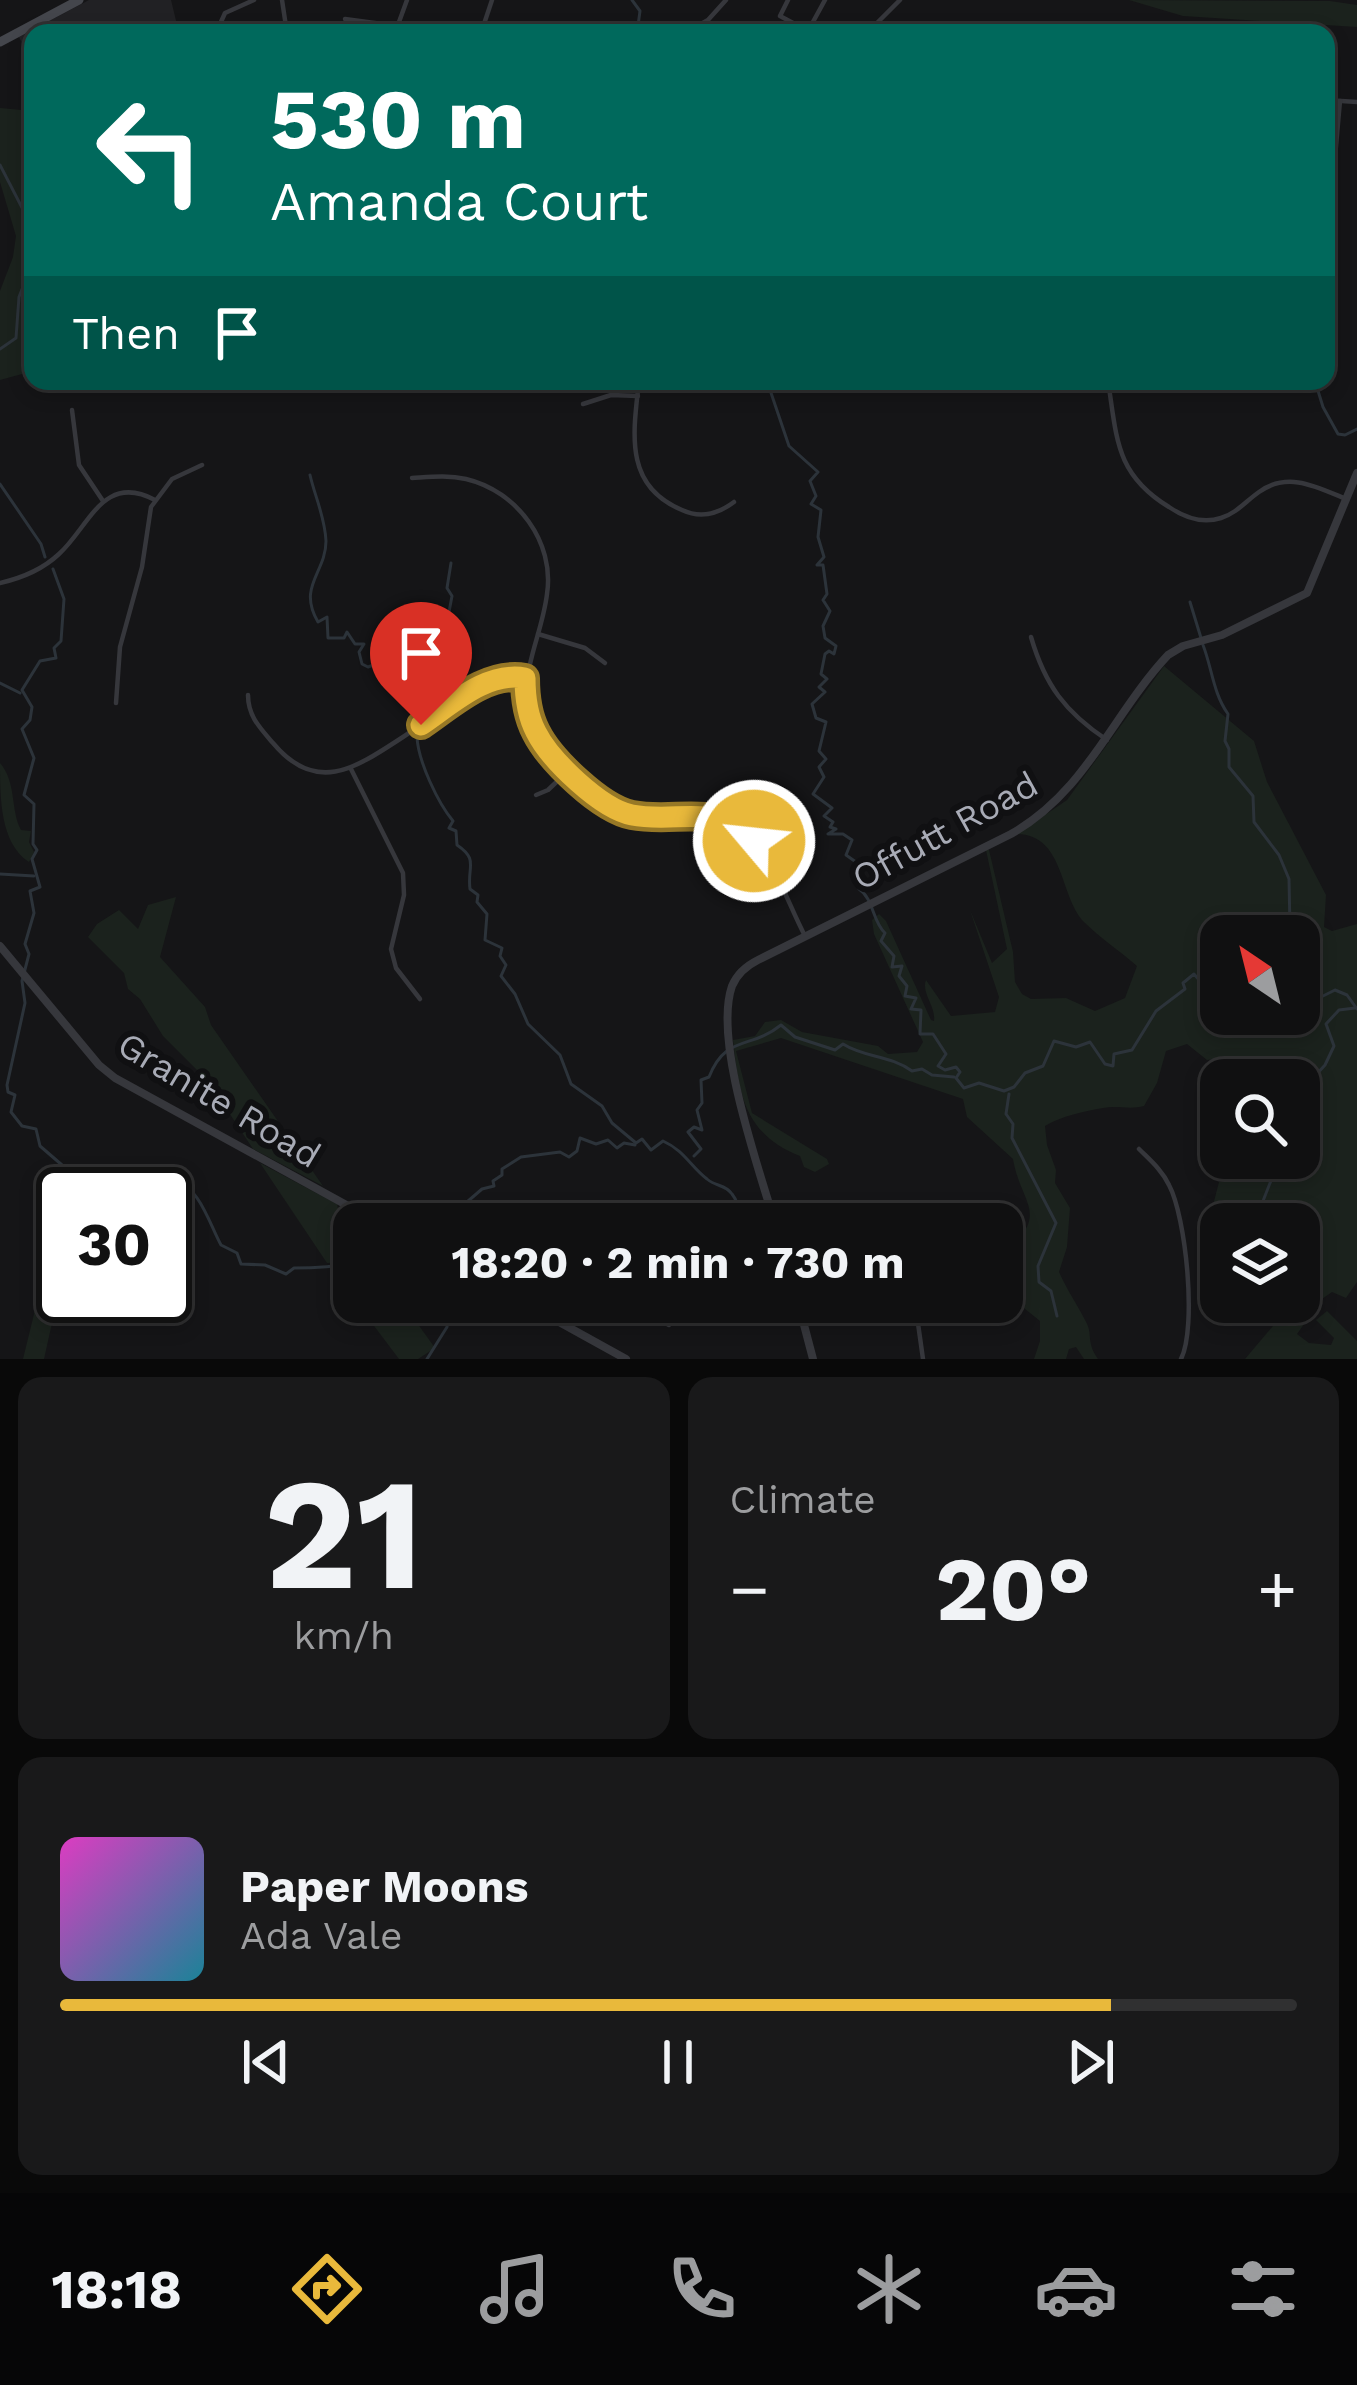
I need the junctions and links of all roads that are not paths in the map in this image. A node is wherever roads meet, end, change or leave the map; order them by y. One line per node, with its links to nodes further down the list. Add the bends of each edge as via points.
1 (254, 0): 8 (street, via 225,13)
2 (726, 0): 10 (street)
3 (788, 0): 11 (street, via 780,16)
4 (900, 0): 12 (street)
5 (71, 2): 7 (main road)
6 (345, 19): 9 (street)
7 (32, 24)
8 (220, 24)
9 (368, 24)
10 (701, 24)
11 (795, 24)
12 (875, 24)
13 (1335, 101): 14 (street)
14 (1340, 101): 15 (street); 16 (street)
15 (1357, 102)
16 (1335, 152)
17 (639, 390): 19 (street)
18 (1109, 390): 25 (street, via 1127,469 1180,514 1222,518 1262,489 1289,481)
19 (638, 396): 20 (street); 28 (street, via 638,468 649,489 697,516)
20 (584, 404)
21 (72, 410): 27 (street, via 79,465)
22 (202, 465): 26 (street, via 172,479)
23 (1357, 473): 25 (street, Offutt Road)
24 (412, 478): 30 (street, via 472,480 521,512 548,569)
25 (1346, 499): 36 (street, Offutt Road, via 1305,595 1171,652)
26 (155, 500): 27 (street, via 131,492); 35 (street, via 120,647)
27 (103, 501): 29 (street, via 52,560)
28 (734, 502)
29 (0, 583)
30 (538, 634): 32 (street, via 585,648); 33 (street)
31 (1031, 637): 36 (street, via 1055,695)
32 (604, 663)
33 (525, 678): 37 (street, via 489,682); 38 (street, via 534,729)
34 (248, 695): 37 (street, via 253,717 289,759 322,773)
35 (116, 703)
36 (1107, 740): 40 (street, Offutt Road, via 1031,821)
37 (351, 769): 42 (street, via 403,873 391,949)
38 (568, 771): 39 (street); 40 (street, via 622,813 706,814 741,829)
39 (536, 795)
40 (805, 936): 45 (street, Offutt Road, via 753,962 730,996 736,1091)
41 (0, 946): 44 (street, Granite Road, via 115,1078)
42 (420, 999)
43 (1139, 1149): 54 (street, via 1177,1205 1191,1322)
44 (343, 1203)
45 (769, 1203)
46 (561, 1323): 51 (street)
47 (665, 1323): 50 (street)
48 (804, 1323): 52 (street)
49 (918, 1323): 53 (street)
50 (669, 1325)
51 (626, 1359)
52 (813, 1359)
53 (923, 1359)
54 (1181, 1359)

